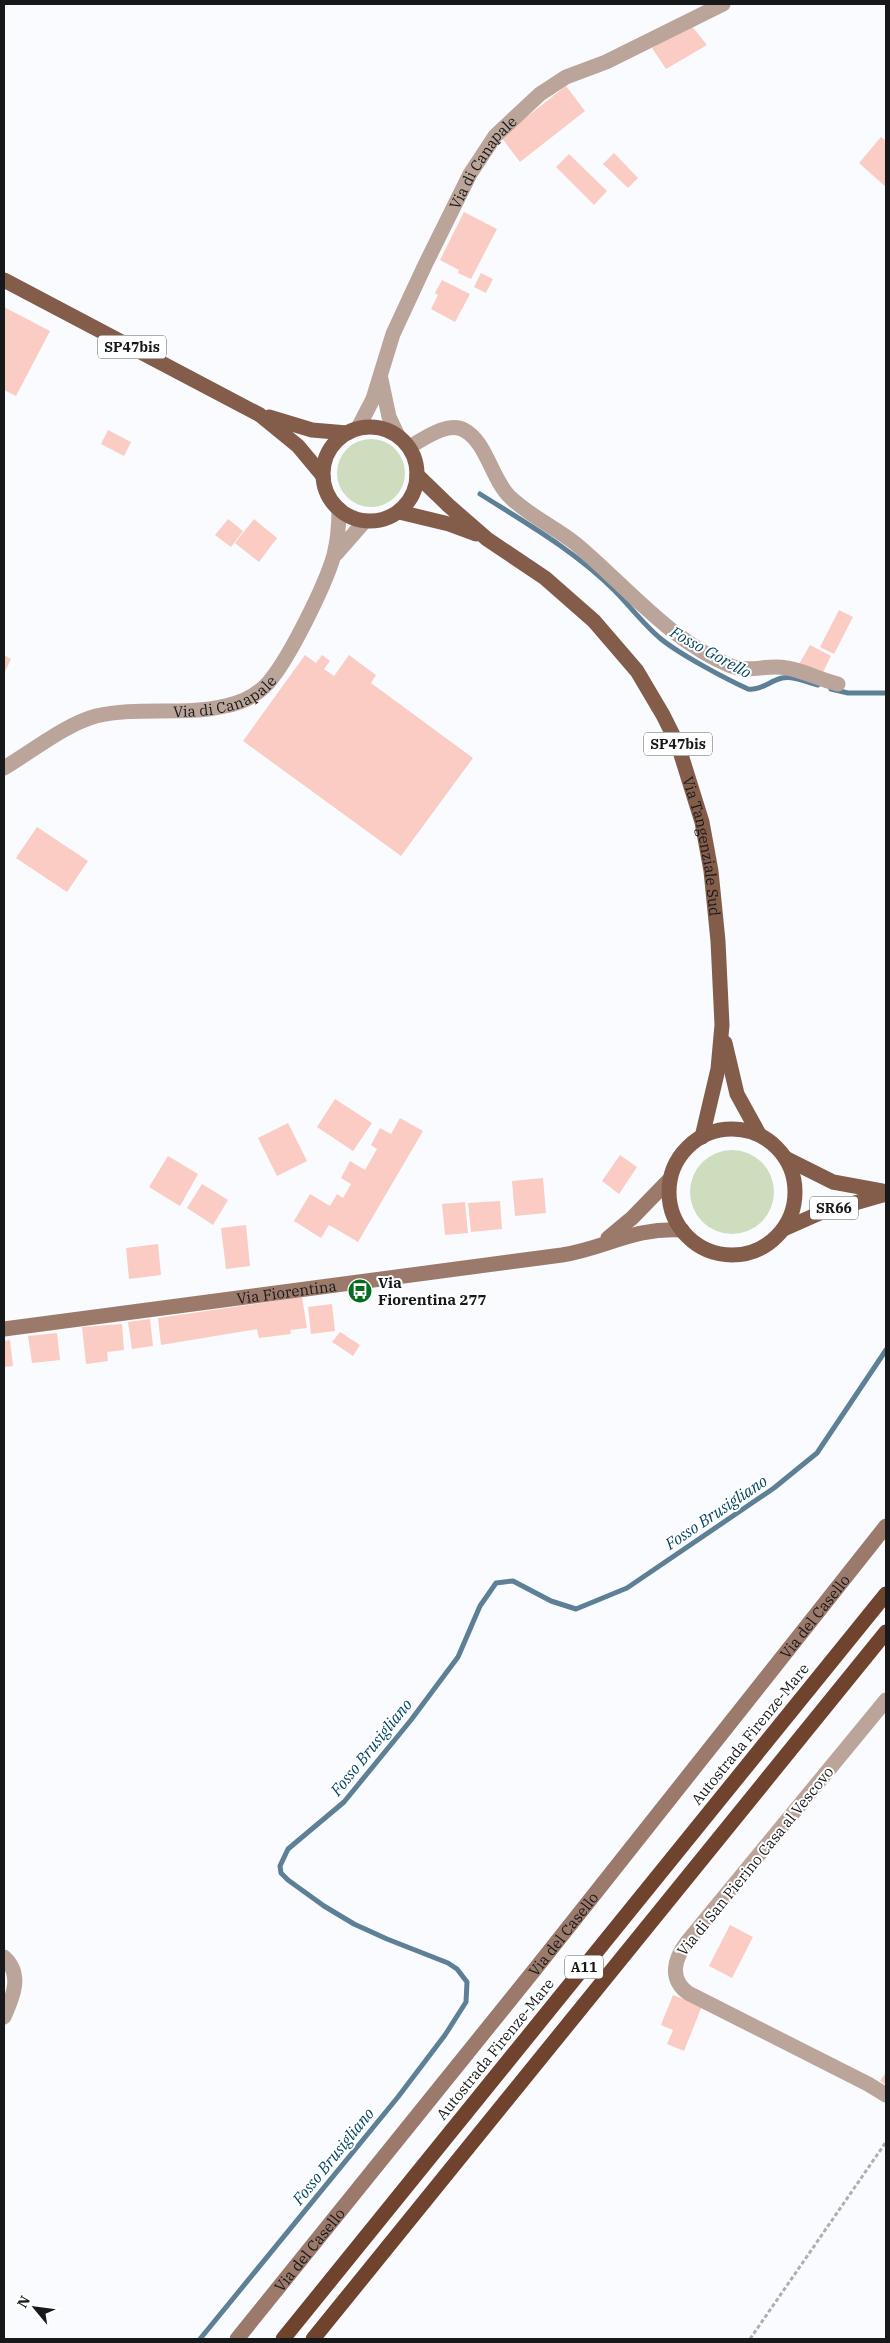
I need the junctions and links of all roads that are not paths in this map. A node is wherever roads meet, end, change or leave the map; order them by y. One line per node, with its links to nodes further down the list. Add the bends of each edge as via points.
1 (723, 4): 3 (street, Via di Canapale, via 606,62 566,77 540,94 495,136 470,174 425,265 393,334)
2 (4, 280): 4 (main road, SP47bis)
3 (381, 380): 5 (street, Via di Canapale, via 369,410); 6 (street)
4 (260, 415): 5 (main road, SP47bis, via 312,430); 9 (main road, SP47bis, via 298,446)
5 (353, 430): 6 (main road, SP47bis, via 379,428); 9 (main road, via 329,451)
6 (398, 436): 7 (main road, SP47bis)
7 (409, 447): 8 (main road, SP47bis); 15 (street, via 447,428 466,431 476,441 512,499 575,543 676,633 736,668 786,668)
8 (417, 475): 11 (main road, via 412,495); 13 (main road, Via Tangenziale Sud / SP47bis)
9 (323, 476): 10 (main road, SP47bis, via 326,492)
10 (338, 510): 12 (main road); 14 (street, Via di Canapale)
11 (399, 512): 12 (main road, via 382,520); 13 (main road, Via Tangenziale Sud / SP47bis, via 449,524)
12 (365, 521): 14 (street)
13 (487, 539): 17 (main road, Via Tangenziale Sud / SP47bis, via 545,578 594,621 637,671 664,714 678,745 702,822 718,941)
14 (333, 557): 16 (street, Via di Canapale, via 310,611 280,666 268,684 256,694 226,706 204,710 95,716)
15 (838, 684)
16 (4, 768)
17 (722, 1025): 18 (main road, Via Tangenziale Sud / SP47bis, via 735,1089); 19 (main road, Via Tangenziale Sud / SP47bis, via 718,1069)
18 (759, 1134): 19 (main road, via 736,1128); 20 (main road, via 777,1147)
19 (702, 1137): 21 (main road, via 678,1159)
20 (786, 1159): 22 (main road, SR66, via 833,1182); 23 (main road, via 794,1178 795,1199)
21 (670, 1179): 24 (main road, via 670,1206); 25 (street, Via Fiorentina, via 623,1227)
22 (886, 1193): 23 (main road, SR66, via 820,1213)
23 (784, 1228): 24 (main road, via 760,1249 739,1255 707,1250)
24 (682, 1230): 25 (street, Via Fiorentina, via 650,1230)
25 (599, 1245): 26 (street, Via Fiorentina, via 562,1255)
26 (4, 1329)
27 (886, 1526): 34 (street, Via del Casello)
28 (886, 1594): 35 (highway, Autostrada Firenze-Mare / A11)
29 (886, 1632): 36 (highway, A11)
30 (886, 1700): 33 (street, Via di San Pierino Casa al Vescovo, via 687,1942 674,1968 678,1982 688,1993)
31 (4, 1957): 32 (street, via 13,1967 15,1983)
32 (4, 2017)
33 (886, 2095)
34 (237, 2339)
35 (283, 2339)
36 (313, 2339)

